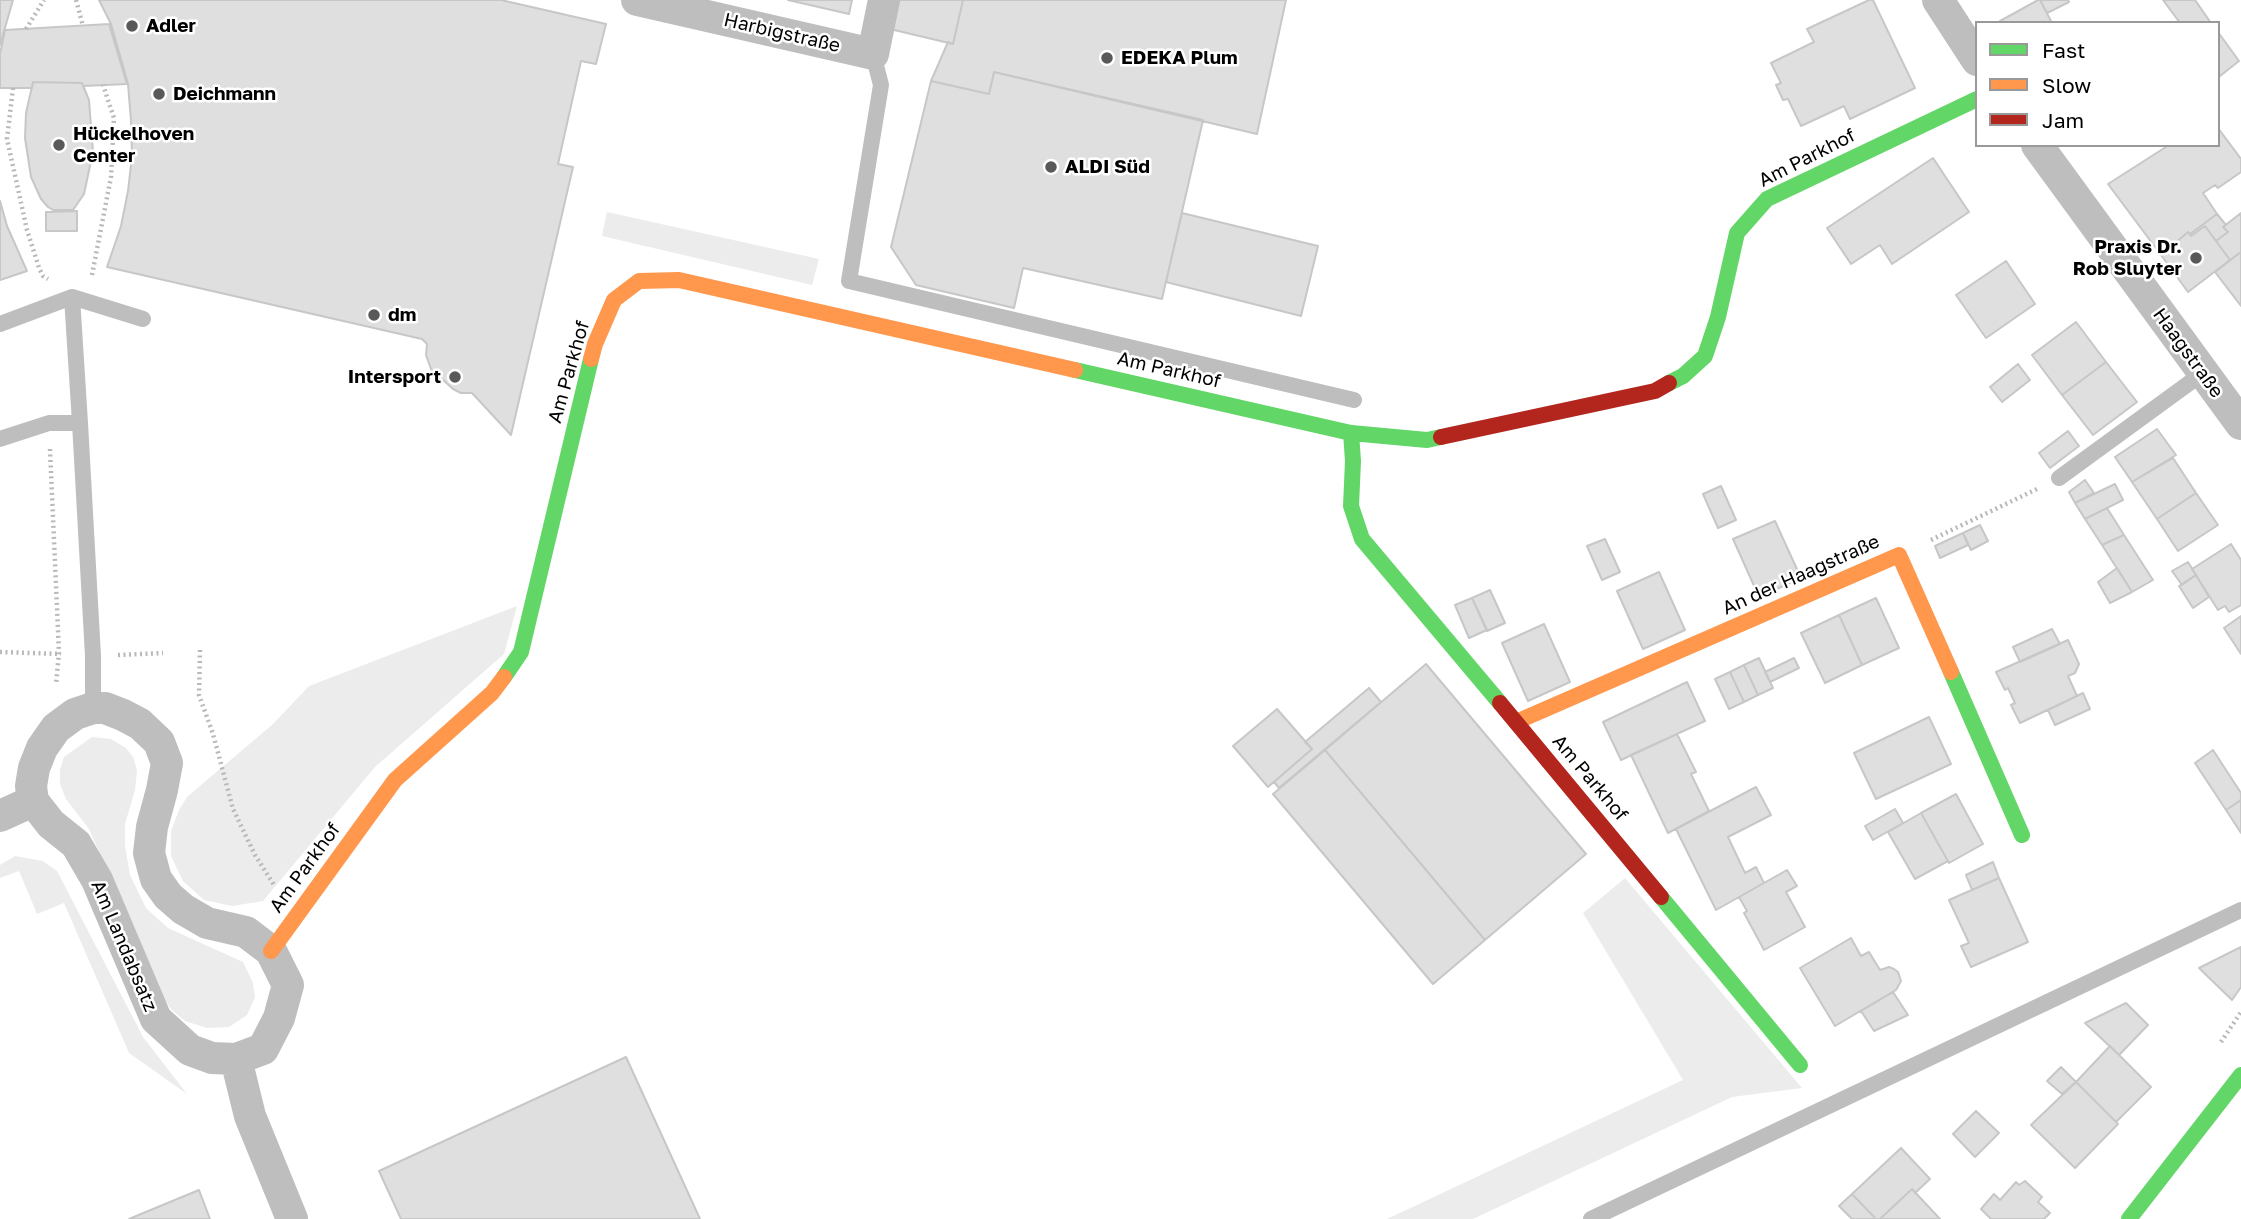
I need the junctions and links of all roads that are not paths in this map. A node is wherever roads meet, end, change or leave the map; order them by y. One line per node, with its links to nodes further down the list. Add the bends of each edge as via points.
1 (637, 0): 4 (street, Harbigstraße)
2 (884, 0): 4 (street)
3 (1938, 0): 5 (street)
4 (873, 54): 12 (lane, via 881,85 849,281)
5 (1975, 57)
6 (1975, 100): 15 (street, Am Parkhof, via 1767,199 1737,233 1704,356 1683,376 1655,391 1427,440)
7 (2038, 147): 11 (street, Haagstraße)
8 (72, 297): 9 (lane); 10 (lane); 13 (lane)
9 (143, 319)
10 (0, 324)
11 (2203, 373): 14 (street, Haagstraße); 17 (lane)
12 (1354, 400)
13 (80, 423): 16 (lane, via 49,424); 18 (lane)
14 (2241, 424)
15 (1351, 433): 19 (street, Am Parkhof, via 1351,506 1362,539); 24 (street, Am Parkhof, via 679,280 639,281 614,300 595,344 521,652 492,693 395,780)
16 (0, 439)
17 (2059, 478)
18 (93, 708): 20 (street, via 56,728 42,748 34,768); 24 (street, via 123,715 159,742 167,763 149,853 156,878 168,896 207,923 246,932)
19 (1516, 722): 22 (street, An der Haagstraße, via 1899,555); 26 (street, Am Parkhof)
20 (33, 801): 21 (street); 25 (street, Am Landabsatz, via 51,824 76,844 97,880 156,1019 190,1050 212,1058)
21 (0, 816)
22 (2022, 835)
23 (2241, 910): 29 (lane)
24 (271, 951): 25 (street, via 288,985 279,1018 263,1049)
25 (236, 1059): 28 (street, via 250,1116)
26 (1800, 1065)
27 (2241, 1075): 30 (street)
28 (292, 1219)
29 (1591, 1219)
30 (2129, 1219)

